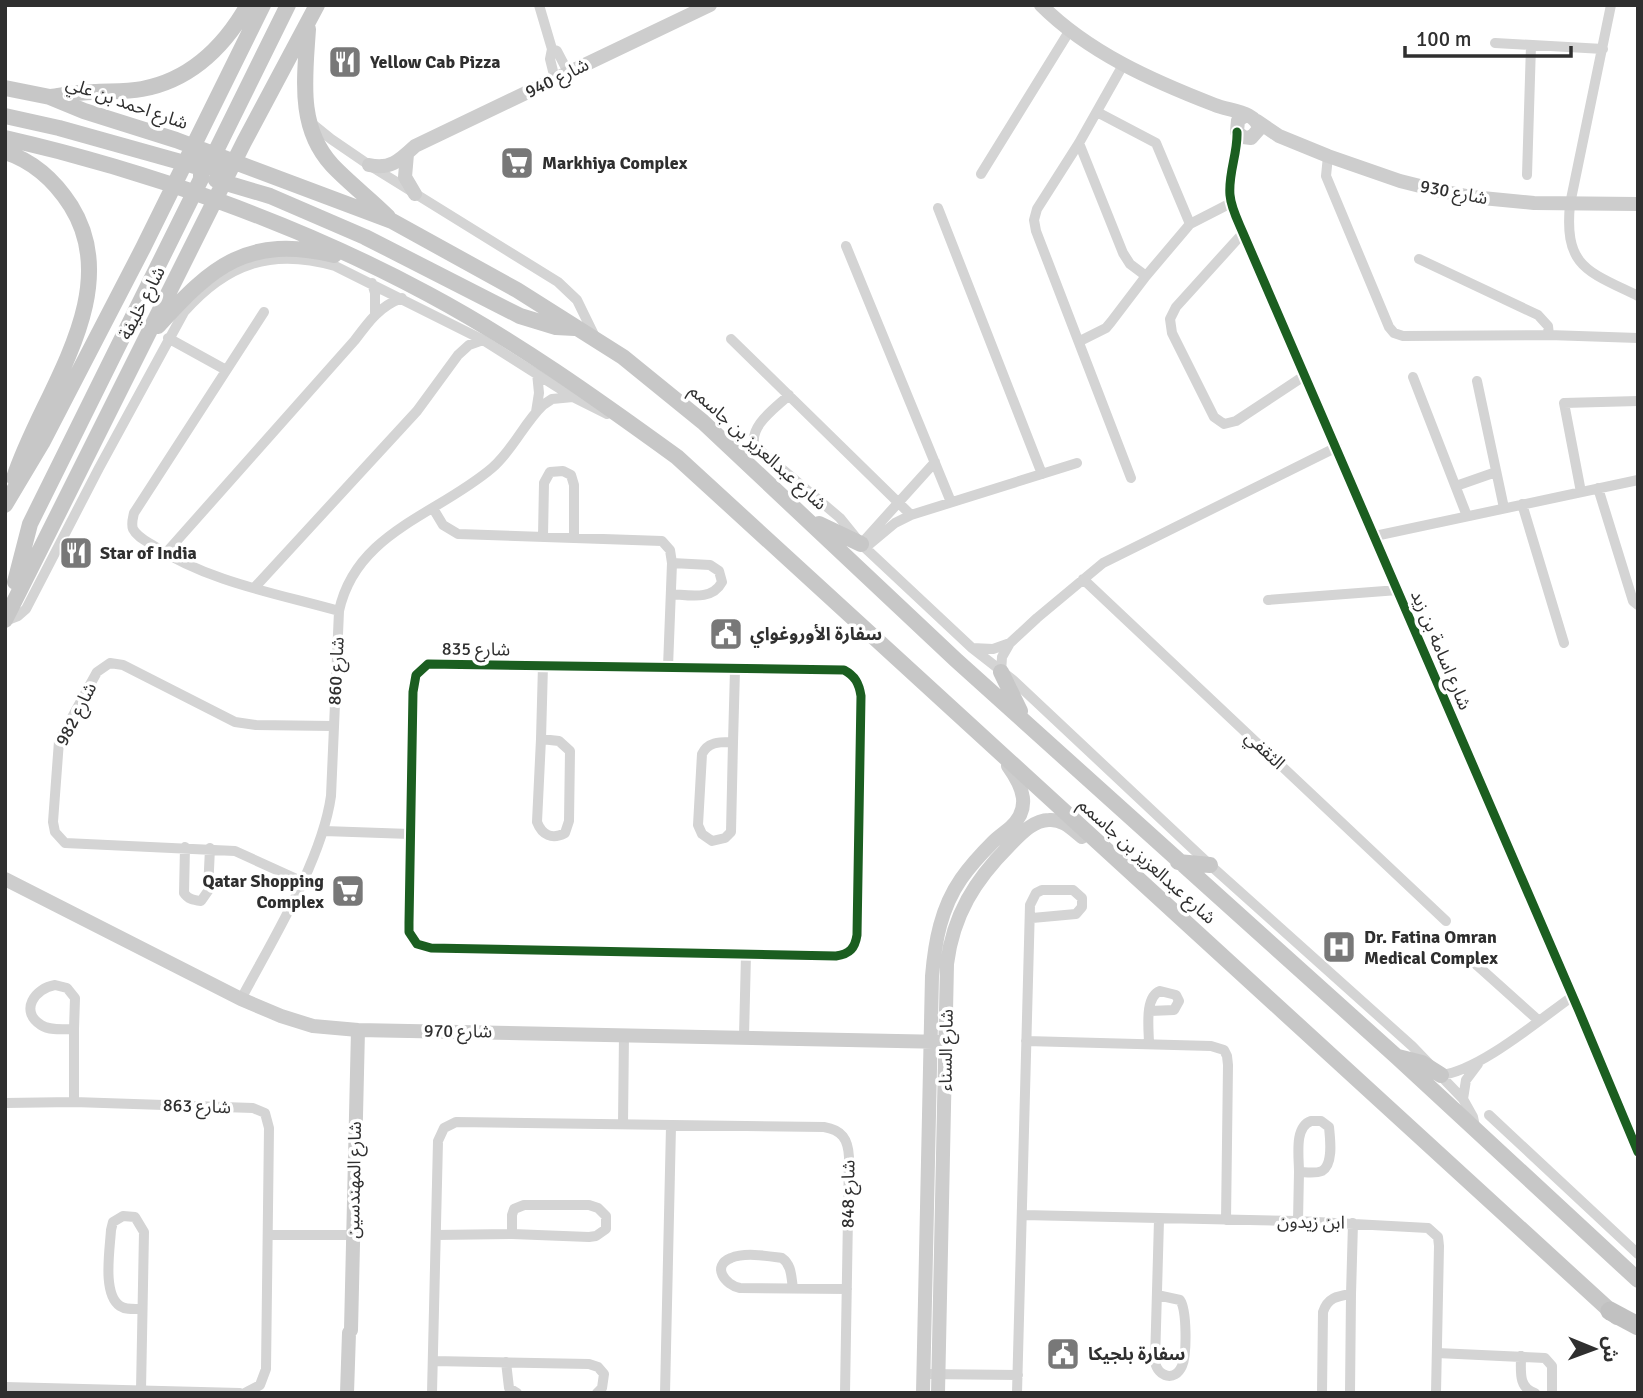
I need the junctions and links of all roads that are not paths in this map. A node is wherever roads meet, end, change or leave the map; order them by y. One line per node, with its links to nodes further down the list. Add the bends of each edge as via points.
1 (248, 5): 17 (main road, via 213,53 171,81 134,90)
2 (263, 5): 24 (main road, شارع خليفة)
3 (288, 5): 31 (main road)
4 (317, 5): 9 (main road, شارع خليفة)
5 (539, 5): 15 (street)
6 (710, 5): 15 (street, شارع 940)
7 (1041, 5): 10 (street, شارع 930)
8 (1611, 5): 13 (street)
9 (309, 21): 20 (main road); 28 (main road, شارع خليفة)
10 (1070, 30): 14 (street, شارع 930); 32 (street)
11 (1494, 43): 12 (street)
12 (1531, 45): 13 (street); 33 (street)
13 (1603, 49): 39 (street)
14 (1123, 65): 18 (street); 21 (street, شارع 930, via 1218,107)
15 (562, 76): 26 (street, شارع 940, via 415,146)
16 (5, 88): 17 (main road, شارع احمد بن علي)
17 (50, 97): 24 (main road, شارع احمد بن علي)
18 (1097, 112): 23 (street); 43 (street, via 1156,143)
19 (5, 116): 29 (main road)
20 (307, 118): 30 (street, شارع عبدالعزيز بن جاسمم); 42 (main road, via 332,164)
21 (1247, 128): 27 (street, شارع 930); 38 (street, شارع اسامة بن زيد, via 1230,186)
22 (5, 138): 35 (main road, via 77,155)
23 (1079, 143): 48 (street, via 1122,253); 61 (street, via 1034,220)
24 (193, 146): 29 (main road, شارع خليفة); 31 (main road)
25 (5, 152): 86 (main road, via 35,167 63,194 78,218 90,271 79,326 22,455)
26 (407, 154): 30 (street, شارع 940, via 389,166); 36 (street, via 405,177)
27 (1328, 156): 39 (street, شارع 930, via 1436,190 1503,201); 55 (street, via 1326,176 1394,333)
28 (235, 161): 31 (main road); 34 (main road, شارع خليفة); 42 (main road, شارع عبدالعزيز بن جاسمم)
29 (185, 163): 31 (main road); 35 (main road, شارع خليفة)
30 (369, 165): 36 (street, شارع عبدالعزيز بن جاسمم)
31 (204, 174): 34 (main road); 35 (main road); 37 (main road); 106 (main road, via 30,524)
32 (981, 174)
33 (1527, 175)
34 (225, 181): 37 (main road, شارع خليفة); 54 (main road, via 365,237 520,316)
35 (174, 187): 86 (main road, شارع خليفة)
36 (415, 194): 58 (street, شارع عبدالعزيز بن جاسمم, via 564,287 577,300)
37 (215, 201): 47 (main road, شارع عبدالعزيز بن جاسمم, via 323,242); 62 (main road, شارع خليفة)
38 (1231, 203): 43 (street); 44 (street, شارع اسامة بن زيد)
39 (1570, 204): 40 (street, شارع 930); 49 (street, via 1569,236 1576,257 1591,272)
40 (1638, 204)
41 (938, 208): 78 (street)
42 (392, 221): 54 (main road, شارع عبدالعزيز بن جاسمم)
43 (1190, 224): 48 (street)
44 (1242, 233): 66 (street, شارع اسامة بن زيد); 66 (street, via 1176,307 1170,319 1172,333 1214,417 1224,424 1236,421)
45 (846, 246): 75 (street)
46 (1419, 259): 55 (street, via 1538,315)
47 (374, 276): 50 (street, شارع عبدالعزيز بن جاسمم); 52 (street); 56 (street, شارع عبدالعزيز بن جاسمم, via 290,258 243,266 202,291); 62 (main road, via 310,250 278,248 242,256 189,291); 73 (main road, شارع عبدالعزيز بن جاسمم, via 428,294 527,352)
48 (1146, 276): 61 (street, via 1106,328)
49 (1638, 296)
50 (402, 298): 52 (street); 53 (street, شارع عبدالعزيز بن جاسمم)
51 (264, 312): 64 (street)
52 (375, 314): 97 (street)
53 (458, 327): 60 (street, شارع عبدالعزيز بن جاسمم); 63 (street)
54 (578, 328): 58 (main road, شارع عبدالعزيز بن جاسمم)
55 (1549, 335): 57 (street)
56 (168, 338): 64 (street); 106 (street, via 26,609)
57 (1638, 338)
58 (596, 339): 92 (main road, شارع عبدالعزيز بن جاسمم, via 670,393)
59 (731, 339): 69 (street)
60 (483, 340): 63 (street); 65 (street, شارع عبدالعزيز بن جاسمم)
61 (1080, 341): 79 (street)
62 (143, 343): 106 (main road, شارع خليفة)
63 (458, 355): 100 (street, via 417,411)
64 (226, 370): 97 (street, via 134,513 132,522 138,536)
65 (537, 373): 70 (street, شارع عبدالعزيز بن جاسمم); 72 (street)
66 (1304, 376): 74 (street, شارع اسامة بن زيد)
67 (1413, 377): 81 (street)
68 (1477, 382): 77 (street)
69 (789, 395): 84 (street); 96 (street, شارع عبدالعزيز بن جاسمم, via 756,428 755,446 836,514)
70 (573, 397): 72 (street, شارع 860, via 552,400); 73 (street, شارع عبدالعزيز بن جاسمم)
71 (1638, 401): 83 (street, via 1564,403)
72 (536, 412): 89 (street, شارع 860, via 495,465)
73 (626, 421): 118 (main road, شارع عبدالعزيز بن جاسمم, via 677,457)
74 (1336, 447): 94 (street, شارع اسامة بن زيد); 99 (street, via 1103,563)
75 (936, 462): 84 (street); 85 (street)
76 (1077, 463): 78 (street)
77 (1496, 472): 81 (street); 88 (street)
78 (1042, 474): 85 (street)
79 (1131, 478)
80 (1638, 480): 82 (street)
81 (1456, 486): 91 (street)
82 (1598, 488): 83 (street); 104 (street)
83 (1581, 492): 87 (street)
84 (897, 501): 90 (street); 96 (street)
85 (951, 502): 90 (street)
86 (6, 504)
87 (1522, 504): 88 (street); 108 (street)
88 (1504, 508): 91 (street)
89 (434, 510): 93 (street, via 443,525 458,534); 105 (street, شارع 860, via 370,552 348,582)
90 (911, 515): 96 (street)
91 (1467, 516): 94 (street)
92 (808, 519): 96 (main road); 114 (main road, شارع عبدالعزيز بن جاسمم)
93 (543, 536): 95 (street); 95 (street, via 544,483 550,472 563,471 571,475 574,485)
94 (1375, 536): 101 (street, شارع اسامة بن زيد)
95 (574, 538): 98 (street, via 662,541 670,550)
96 (863, 546): 109 (street, شارع عبدالعزيز بن جاسمم)
97 (165, 554): 100 (street, via 210,576)
98 (672, 564): 102 (street); 102 (street, via 710,565 719,571 722,582 709,595)
99 (1083, 579): 107 (street); 130 (street, الثقفي)
100 (255, 587): 105 (street)
101 (1398, 590): 103 (street); 133 (street, شارع اسامة بن زيد)
102 (671, 594): 111 (street)
103 (1268, 600)
104 (1638, 605)
105 (339, 611): 115 (street, شارع 860)
106 (5, 620)
107 (1010, 643): 109 (street, via 993,649); 113 (street)
108 (1564, 643)
109 (972, 648): 113 (street, شارع عبدالعزيز بن جاسمم)
110 (543, 665): 111 (street, شارع 835); 116 (street); 120 (street, شارع 835, via 428,664 420,669 414,682)
111 (668, 667): 112 (street, شارع 835)
112 (735, 670): 117 (street); 131 (street, شارع 835, via 844,670 856,680 860,696 855,944 845,955)
113 (1001, 671): 114 (main road); 126 (street, شارع عبدالعزيز بن جاسمم)
114 (1027, 722): 125 (main road, شارع عبدالعزيز بن جاسمم)
115 (333, 726): 119 (street, شارع 860, via 331,796); 122 (street, شارع 982, via 235,722 123,665 110,663 100,668 59,741 55,832 73,844)
116 (541, 740): 116 (street, via 537,822 549,836 559,836 569,821 570,751 559,741)
117 (733, 742): 117 (street, via 710,744 702,754 698,825 712,841 731,832)
118 (996, 747): 121 (street, شارع السناء, via 1024,793 1022,808); 124 (main road, شارع عبدالعزيز بن جاسمم)
119 (324, 831): 120 (street); 128 (street, شارع 860)
120 (410, 834): 131 (street, شارع 835, via 409,932 423,947)
121 (999, 845): 124 (street, شارع السناء, via 1041,821 1053,820); 142 (street, شارع السناء, via 962,877 943,914 933,957)
122 (185, 848): 123 (street, شارع 982); 123 (street, via 184,892 187,898 201,901 208,891)
123 (210, 848): 128 (street, شارع 982, via 235,851)
124 (1110, 854): 172 (main road, شارع عبدالعزيز بن جاسمم)
125 (1178, 862): 126 (main road); 144 (main road, شارع عبدالعزيز بن جاسمم)
126 (1210, 865): 146 (street, شارع عبدالعزيز بن جاسمم)
127 (5, 878): 134 (street, شارع 970)
128 (302, 881): 134 (street, شارع 860)
129 (1031, 918): 129 (street, via 1036,892 1068,889 1082,898 1076,914); 141 (street)
130 (1446, 921)
131 (746, 955): 140 (street)
132 (1470, 958): 136 (street)
133 (1573, 996): 136 (street); 154 (street, شارع اسامة بن زيد)
134 (241, 999): 138 (street, شارع 970, via 306,1024)
135 (1150, 1012): 143 (street)
136 (1538, 1020): 145 (street)
137 (74, 1029): 137 (street, via 71,991 54,985 36,992 31,1006 37,1021 52,1028); 148 (street)
138 (358, 1030): 139 (street, شارع 970); 163 (street, شارع المهندسين)
139 (624, 1034): 140 (street, شارع 970); 151 (street)
140 (744, 1036): 142 (street, شارع 970)
141 (1026, 1041): 143 (street); 156 (street)
142 (939, 1042): 180 (street, شارع السناء)
143 (1149, 1044): 158 (street, via 1218,1047 1227,1056)
144 (1397, 1057): 146 (main road, via 1422,1063); 153 (main road, شارع عبدالعزيز بن جاسمم)
145 (1478, 1063): 146 (street); 147 (street, via 1466,1080)
146 (1441, 1075): 147 (street, شارع عبدالعزيز بن جاسمم)
147 (1463, 1099): 153 (street, شارع عبدالعزيز بن جاسمم)
148 (74, 1102): 149 (street, شارع 863); 162 (street, شارع 863, via 265,1113 270,1128)
149 (5, 1103)
150 (1489, 1115): 165 (street)
151 (622, 1124): 152 (street, شارع 848); 164 (street, شارع 848, via 450,1124 439,1141)
152 (671, 1126): 168 (street, شارع 848, via 824,1126 841,1134 849,1157); 191 (street)
153 (1476, 1131): 166 (main road, شارع عبدالعزيز بن جاسمم)
154 (1638, 1152)
155 (1298, 1172): 155 (street, via 1302,1126 1326,1122 1330,1134 1326,1168 1316,1173); 159 (street)
156 (1023, 1215): 157 (street, ابن زيدون); 181 (street)
157 (1160, 1220): 158 (street, ابن زيدون); 170 (street)
158 (1226, 1220): 159 (street, ابن زيدون)
159 (1298, 1221): 160 (street, ابن زيدون)
160 (1353, 1223): 169 (street); 176 (street, ابن زيدون, via 1417,1225 1433,1230 1438,1237)
161 (512, 1234): 161 (street, via 596,1236 606,1229 606,1216 589,1205 524,1205 514,1209); 164 (street)
162 (269, 1235): 163 (street); 185 (street, شارع 863, via 266,1369 260,1385)
163 (353, 1235): 174 (street, شارع المهندسين)
164 (436, 1235): 178 (street, شارع 848)
165 (1638, 1254)
166 (1638, 1279)
167 (793, 1288): 167 (street, via 734,1287 724,1280 722,1265 738,1256 782,1258 790,1267); 168 (street)
168 (847, 1289): 192 (street, شارع 848)
169 (1351, 1294): 196 (street, via 1325,1304); 197 (street)
170 (1157, 1295): 170 (street, via 1157,1370 1172,1376 1183,1363 1185,1309 1180,1300)
171 (142, 1309): 171 (street, via 144,1231 135,1217 123,1216 113,1222 111,1230 109,1286 121,1307); 183 (street)
172 (1610, 1311): 173 (highway); 175 (main road, شارع عبدالعزيز بن جاسمم)
173 (1638, 1326)
174 (351, 1330): 186 (street, شارع المهندسين); 187 (street, شارع المهندسين)
175 (1638, 1335)
176 (1437, 1353): 177 (street); 198 (street, ابن زيدون)
177 (1521, 1356): 199 (street, via 1524,1387); 200 (street, via 1548,1360 1553,1371)
178 (433, 1361): 179 (street); 188 (street, شارع 848)
179 (506, 1362): 189 (street, via 509,1388); 190 (street, via 594,1365 605,1379)
180 (931, 1374): 181 (street); 193 (street, شارع السناء); 194 (street, شارع السناء)
181 (1018, 1375): 195 (street)
182 (5, 1387): 184 (street, شارع 863)
183 (141, 1390): 184 (street, شارع 863); 185 (street, شارع 863)
184 (90, 1392)
185 (243, 1393)
186 (347, 1393)
187 (355, 1393)
188 (432, 1393)
189 (517, 1393)
190 (597, 1393)
191 (665, 1393)
192 (845, 1393)
193 (923, 1393)
194 (938, 1393)
195 (1017, 1393)
196 (1322, 1393)
197 (1350, 1393)
198 (1436, 1393)
199 (1535, 1393)
200 (1552, 1393)

